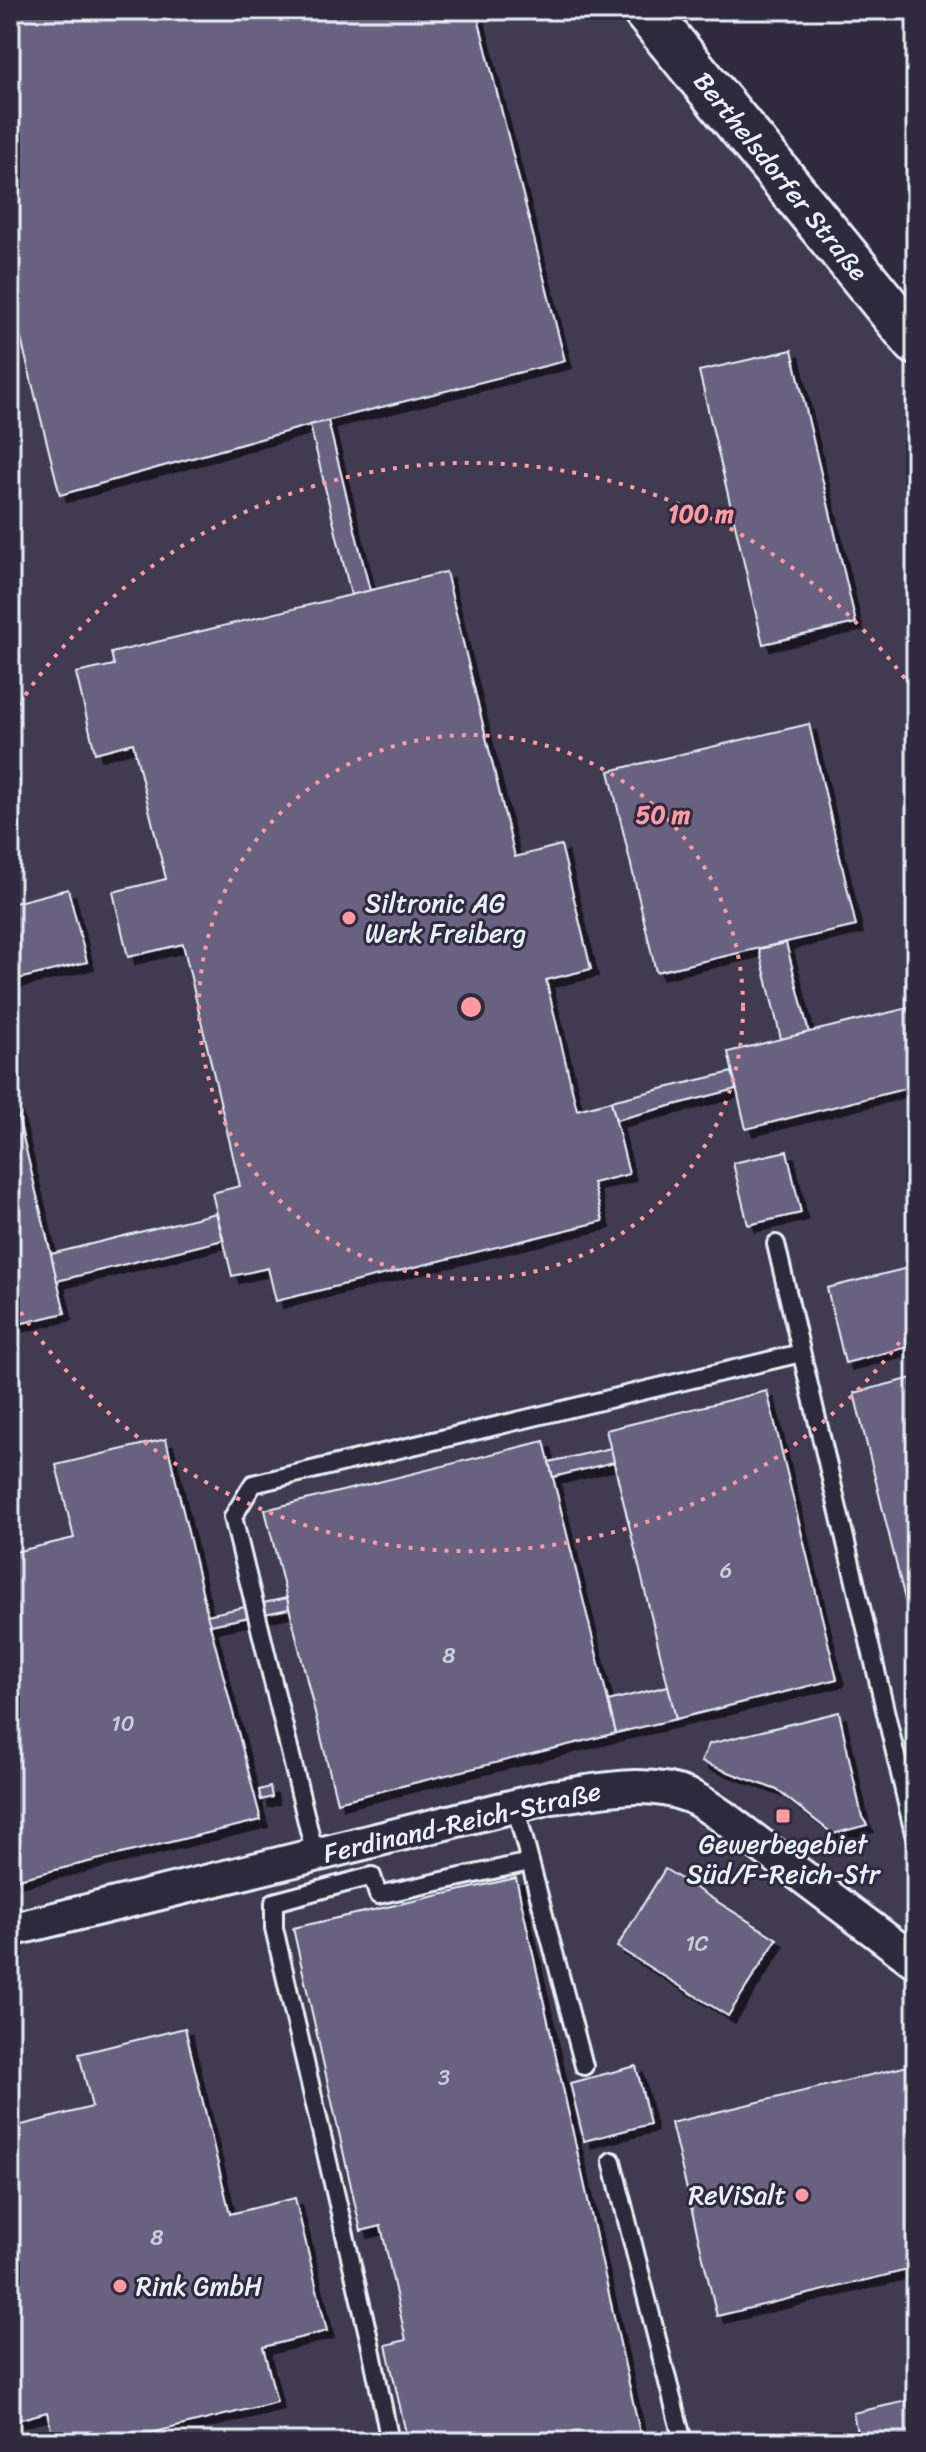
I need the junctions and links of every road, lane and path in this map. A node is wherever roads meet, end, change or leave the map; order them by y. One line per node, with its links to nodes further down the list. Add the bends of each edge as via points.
1 (645, 10): 2 (street, Berthelsdorfer Straße)
2 (916, 342)
3 (776, 1244): 4 (lane)
4 (801, 1353): 6 (lane); 7 (lane, via 253,1484 233,1517)
5 (515, 1805): 7 (street, Ferdinand-Reich-Straße); 8 (lane); 10 (street, Ferdinand-Reich-Straße, via 601,1789 652,1786 690,1796)
6 (916, 1842)
7 (315, 1855): 9 (street, Ferdinand-Reich-Straße)
8 (530, 1862): 11 (lane); 13 (lane, via 378,1895 372,1876 274,1902 274,1928)
9 (10, 1930)
10 (916, 1962)
11 (584, 2066)
12 (612, 2161): 14 (lane)
13 (390, 2442)
14 (683, 2442)

